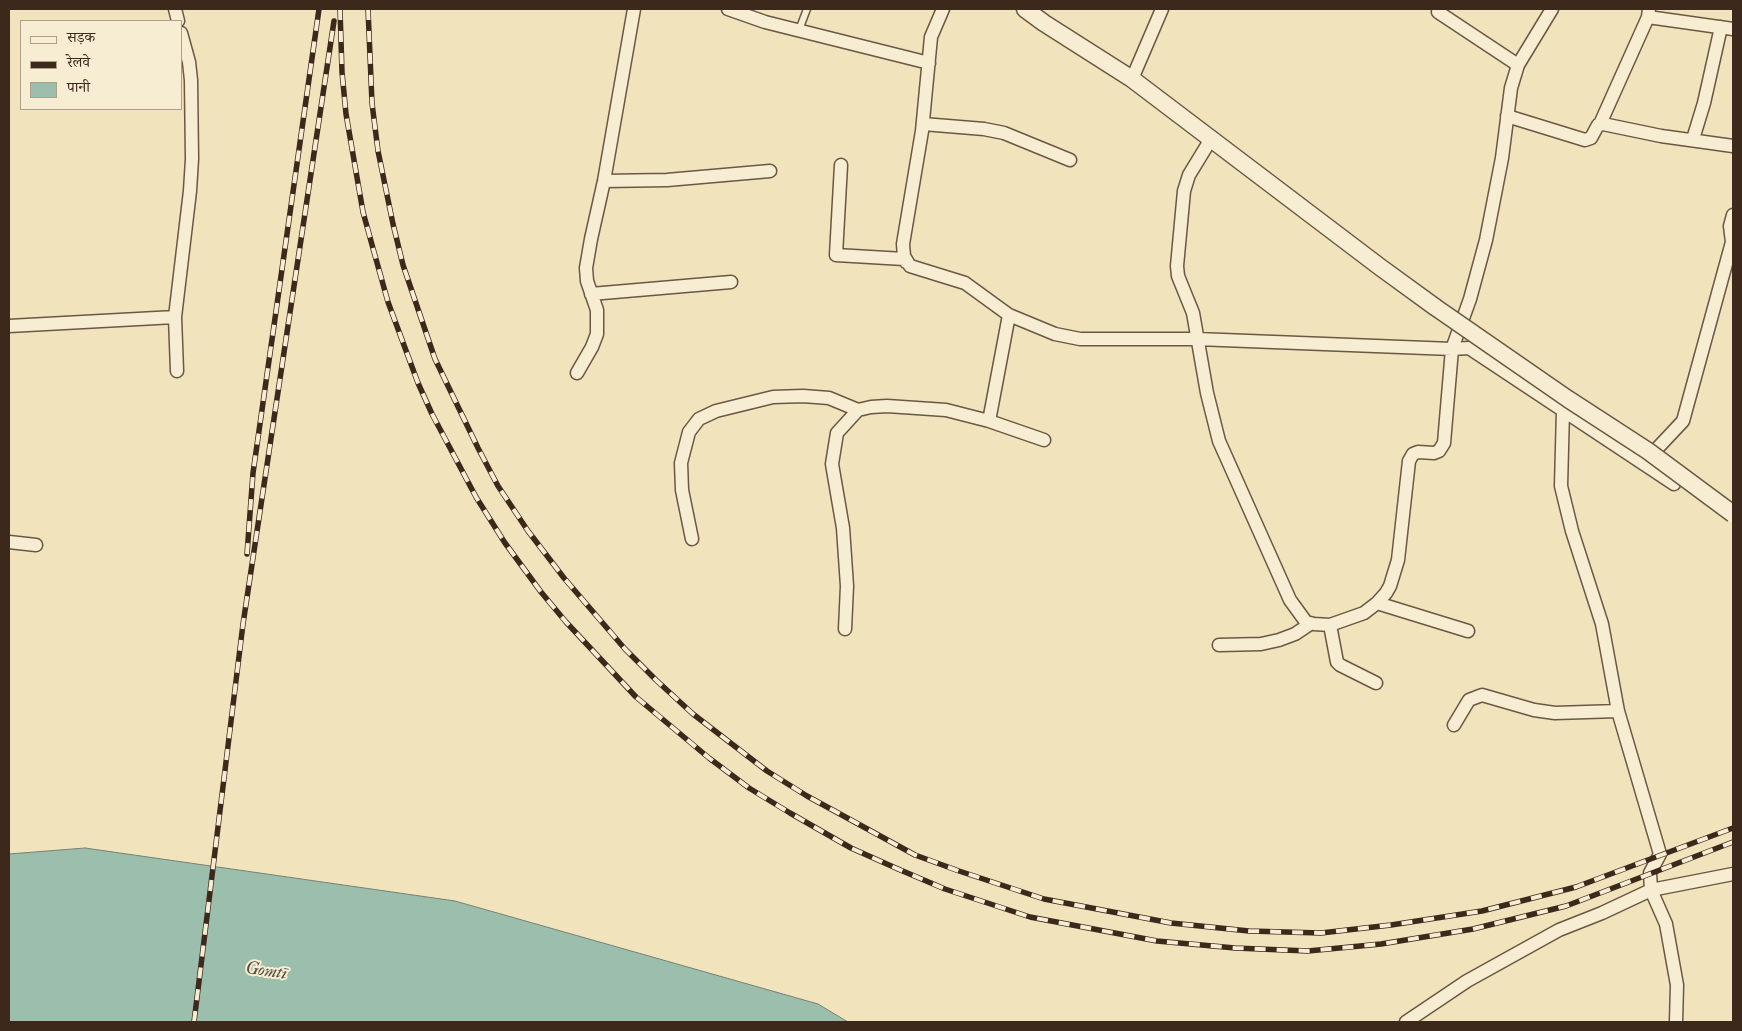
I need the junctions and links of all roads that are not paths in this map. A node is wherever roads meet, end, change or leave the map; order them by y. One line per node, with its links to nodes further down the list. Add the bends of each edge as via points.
1 (634, 9): 25 (street)
2 (728, 9): 11 (street)
3 (807, 9): 11 (lane)
4 (943, 9): 13 (street, via 932,37)
5 (1025, 9): 15 (street)
6 (1162, 9): 15 (street)
7 (1552, 9): 14 (street)
8 (1438, 12): 14 (street)
9 (1648, 13): 10 (street, via 1675,22); 18 (street)
10 (1727, 28): 20 (street)
11 (799, 30): 13 (street)
12 (182, 37): 32 (street, via 191,80 192,159)
13 (929, 63): 17 (street)
14 (1518, 65): 16 (street)
15 (1132, 79): 19 (street)
16 (1507, 116): 18 (street, via 1585,140 1591,138); 35 (street, via 1486,240)
17 (923, 124): 22 (street, via 984,129); 28 (street, via 902,244)
18 (1600, 124): 20 (street)
19 (1211, 139): 34 (street, via 1184,191 1177,266 1193,313); 42 (street, bridge, via 1435,307)
20 (1693, 139): 21 (street)
21 (1733, 146)
22 (1070, 160)
23 (841, 166): 28 (street, via 836,255 904,259)
24 (770, 171): 25 (street, via 667,180)
25 (604, 181): 30 (street, via 586,268)
26 (1733, 216): 27 (street, via 1730,226)
27 (1733, 242): 42 (street, via 1683,421)
28 (906, 262): 31 (street, via 965,283)
29 (731, 282): 30 (street)
30 (591, 294): 37 (street, via 597,310 597,334)
31 (1009, 315): 34 (street, via 1055,334 1080,339); 40 (street)
32 (175, 317): 33 (street); 36 (street)
33 (9, 326)
34 (1197, 339): 35 (street); 49 (street, via 1219,442 1290,600)
35 (1452, 349): 39 (street, via 1469,348); 48 (street, via 1444,443 1439,451 1418,452 1409,461 1398,560 1390,586)
36 (177, 371)
37 (577, 372)
38 (858, 410): 40 (street, via 887,406 946,410); 45 (street, via 829,398 773,397 716,411 699,419 689,432 681,463 682,490); 51 (street, via 837,433 832,464 844,528)
39 (1563, 410): 43 (street); 55 (street, via 1561,486 1602,624)
40 (989, 422): 41 (street)
41 (1044, 440)
42 (1652, 454): 44 (street, bridge)
43 (1674, 484)
44 (1733, 514)
45 (692, 539)
46 (9, 542): 47 (street)
47 (36, 545)
48 (1378, 603): 50 (street, via 1364,613); 52 (street)
49 (1310, 624): 50 (street); 53 (street, via 1279,640)
50 (1330, 625): 54 (street, via 1340,666)
51 (845, 630)
52 (1468, 632)
53 (1219, 645)
54 (1376, 683)
55 (1618, 711): 56 (street, via 1534,710 1482,695 1469,700); 58 (street, via 1660,854 1650,873)
56 (1454, 725)
57 (1733, 874): 58 (street)
58 (1651, 890): 59 (street, via 1559,930 1467,981); 60 (street, via 1666,924 1677,985)
59 (1406, 1022)
60 (1676, 1022)

